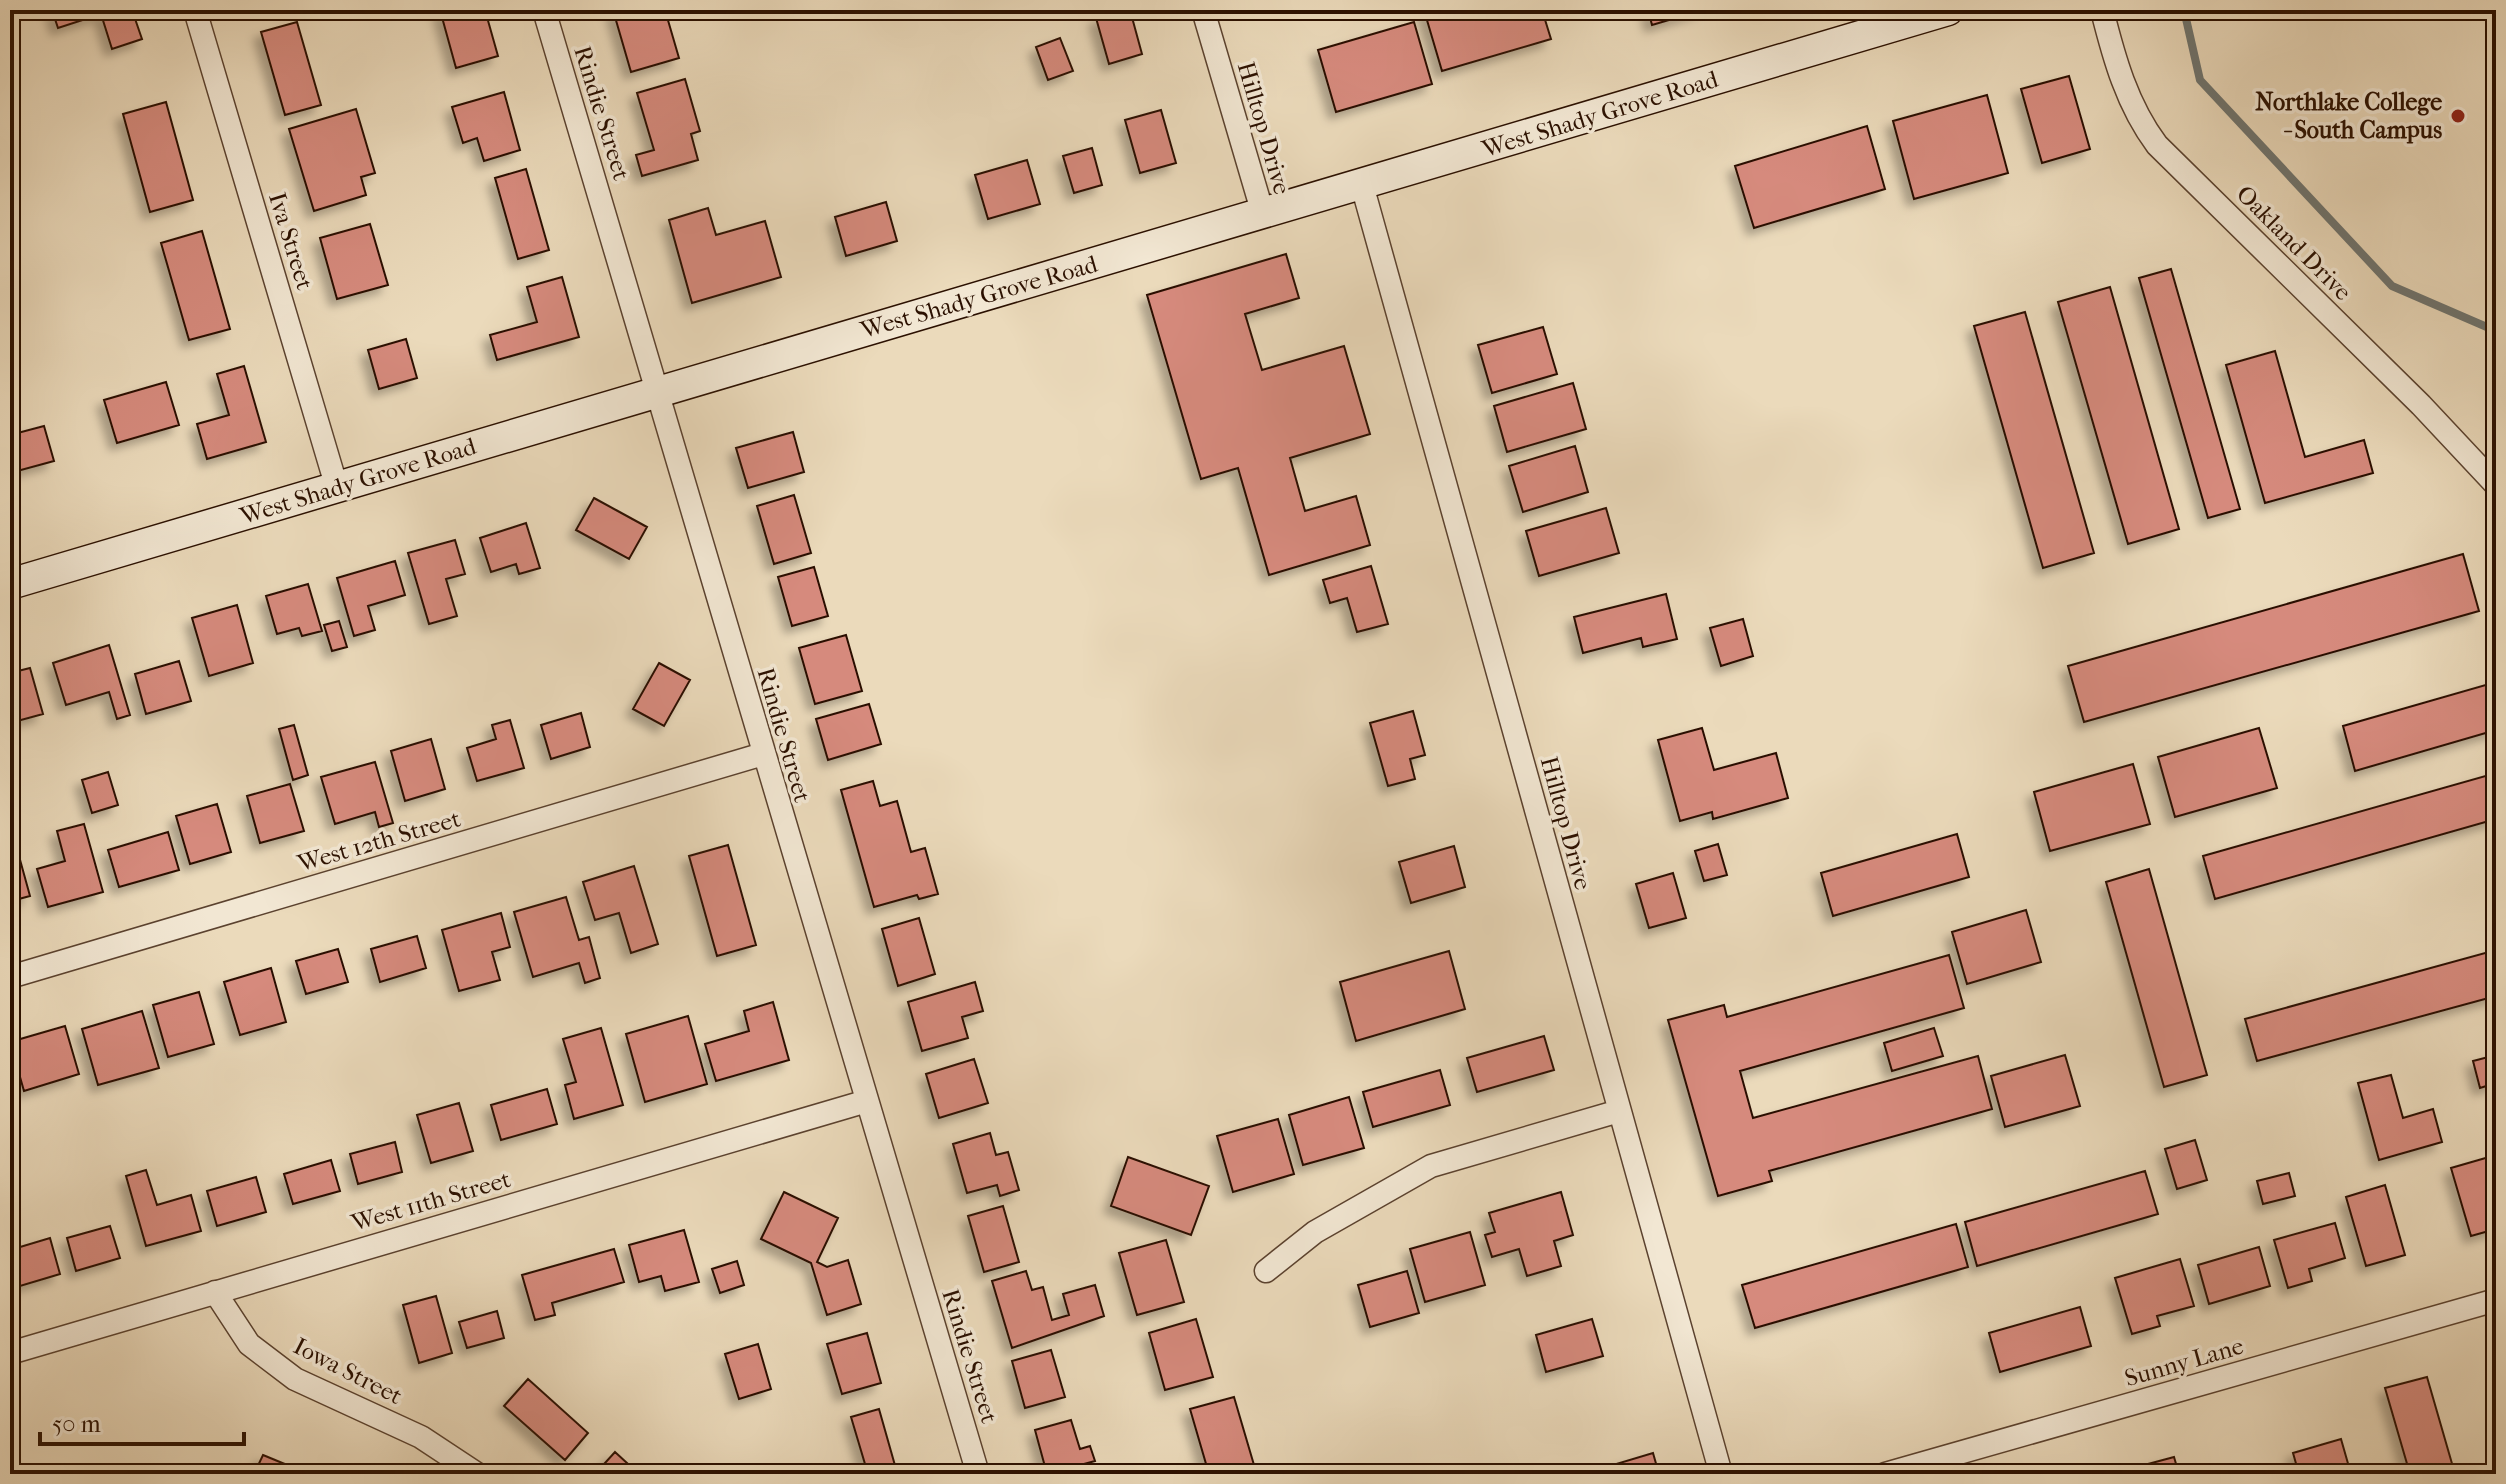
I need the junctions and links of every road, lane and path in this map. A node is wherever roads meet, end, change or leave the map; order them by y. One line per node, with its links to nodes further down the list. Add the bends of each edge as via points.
1 (195, 10): 10 (street, Iva Street)
2 (544, 10): 8 (street, Rindie Street)
3 (1203, 10): 7 (street, Hilltop Drive)
4 (1948, 10): 6 (main road, West Shady Grove Road)
5 (2102, 10): 9 (street, Oakland Drive, via 2124,87 2157,145)
6 (1362, 185): 7 (main road, West Shady Grove Road); 15 (street, Hilltop Drive)
7 (1263, 214): 8 (main road, West Shady Grove Road)
8 (657, 392): 10 (main road, West Shady Grove Road); 12 (street, Rindie Street)
9 (2496, 485)
10 (337, 488): 11 (main road, West Shady Grove Road)
11 (10, 584)
12 (763, 754): 13 (street, West 12th Street); 14 (street, Rindie Street)
13 (10, 977)
14 (867, 1101): 17 (street, West 11th Street); 21 (street, Rindie Street)
15 (1619, 1111): 16 (street, via 1431,1166 1315,1232); 22 (street, Hilltop Drive)
16 (1266, 1271)
17 (215, 1292): 19 (street, West 11th Street); 20 (street, Iowa Street, via 249,1344 295,1379 421,1437)
18 (2496, 1300): 23 (street, Sunny Lane)
19 (10, 1353)
20 (477, 1474)
21 (978, 1474)
22 (1721, 1474)
23 (1885, 1474)

